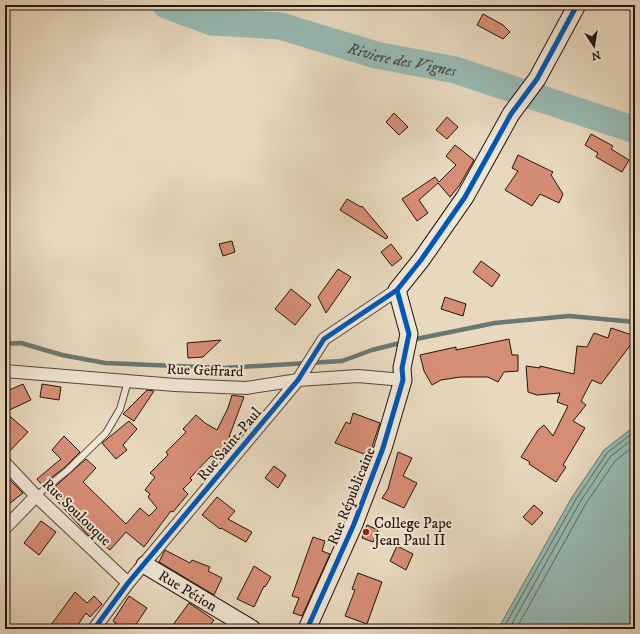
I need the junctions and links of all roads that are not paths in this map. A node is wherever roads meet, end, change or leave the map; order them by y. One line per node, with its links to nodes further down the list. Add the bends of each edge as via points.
1 (577, 5): 2 (street, via 536,79 510,114 465,197)
2 (397, 290): 4 (street, Rue Républicaine, via 409,334); 5 (street, Rue Saint-Paul, via 324,339)
3 (5, 371): 6 (street, Rue Geffrard)
4 (403, 374): 5 (street, Rue Geffrard); 14 (street, Rue Républicaine, via 383,448 354,524)
5 (298, 380): 6 (street, Rue Geffrard, via 246,388); 10 (street, Rue Saint-Paul)
6 (128, 381): 8 (lane, via 120,408 106,434)
7 (5, 463): 8 (street, Rue Soulouque)
8 (36, 496): 9 (street); 11 (street, Rue Soulouque)
9 (5, 528)
10 (144, 565): 11 (street, Rue Saint-Paul); 13 (street, Rue Pétion)
11 (128, 583): 12 (street, Rue Saint-Paul)
12 (94, 629)
13 (252, 629)
14 (308, 629)

